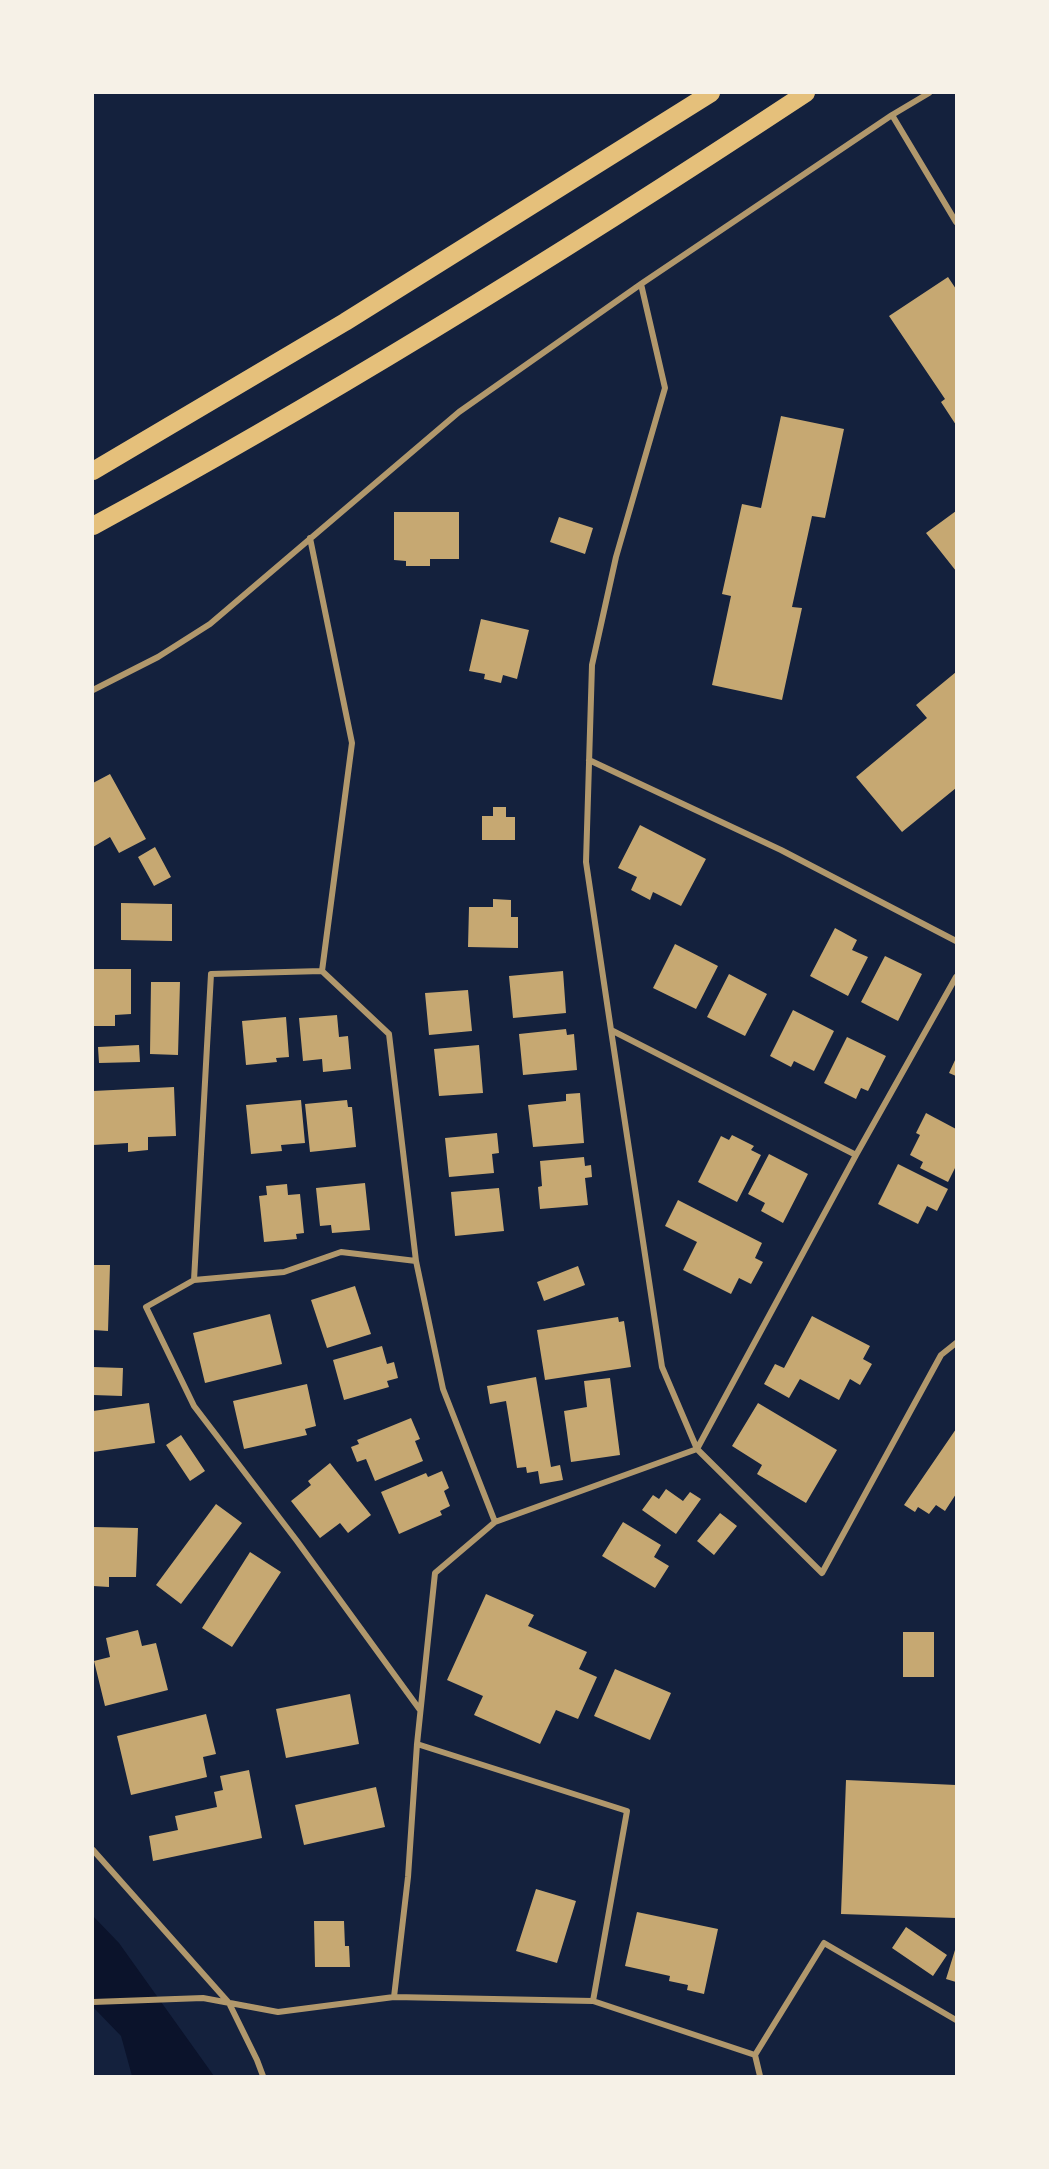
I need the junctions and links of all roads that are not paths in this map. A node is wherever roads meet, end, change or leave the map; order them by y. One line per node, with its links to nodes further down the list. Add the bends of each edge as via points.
1 (711, 93): 7 (highway, via 345,322)
2 (806, 93): 8 (highway, via 483,300)
3 (929, 93): 4 (street)
4 (892, 115): 5 (street); 6 (street)
5 (956, 222)
6 (641, 284): 9 (street, via 459,412); 11 (street, via 665,388 616,557 592,665)
7 (93, 471)
8 (93, 526)
9 (310, 538): 10 (street, via 210,624 158,657); 13 (street, via 352,743)
10 (93, 690)
11 (589, 760): 12 (street, via 781,850); 15 (street, via 586,862)
12 (956, 941)
13 (322, 971): 17 (street, via 389,1034); 18 (street, via 211,974)
14 (956, 977): 16 (street)
15 (611, 1030): 16 (street); 20 (street, via 663,1367)
16 (856, 1155): 20 (street)
17 (416, 1261): 18 (street, via 340,1252 284,1272); 21 (street, via 443,1389)
18 (194, 1280): 22 (street, via 146,1307 194,1406)
19 (956, 1342): 20 (street, via 941,1355 822,1573)
20 (697, 1449): 21 (street)
21 (495, 1522): 22 (street, via 435,1573)
22 (420, 1710): 23 (street)
23 (417, 1744): 25 (street, via 408,1877); 26 (street, via 627,1811)
24 (93, 1850): 28 (street)
25 (394, 1997): 26 (street); 28 (street, via 278,2012)
26 (594, 2001): 30 (street)
27 (93, 2002): 28 (street, via 203,1998)
28 (229, 2003): 31 (street)
29 (956, 2020): 30 (street, via 824,1943)
30 (755, 2055): 32 (street)
31 (263, 2076)
32 (760, 2076)

